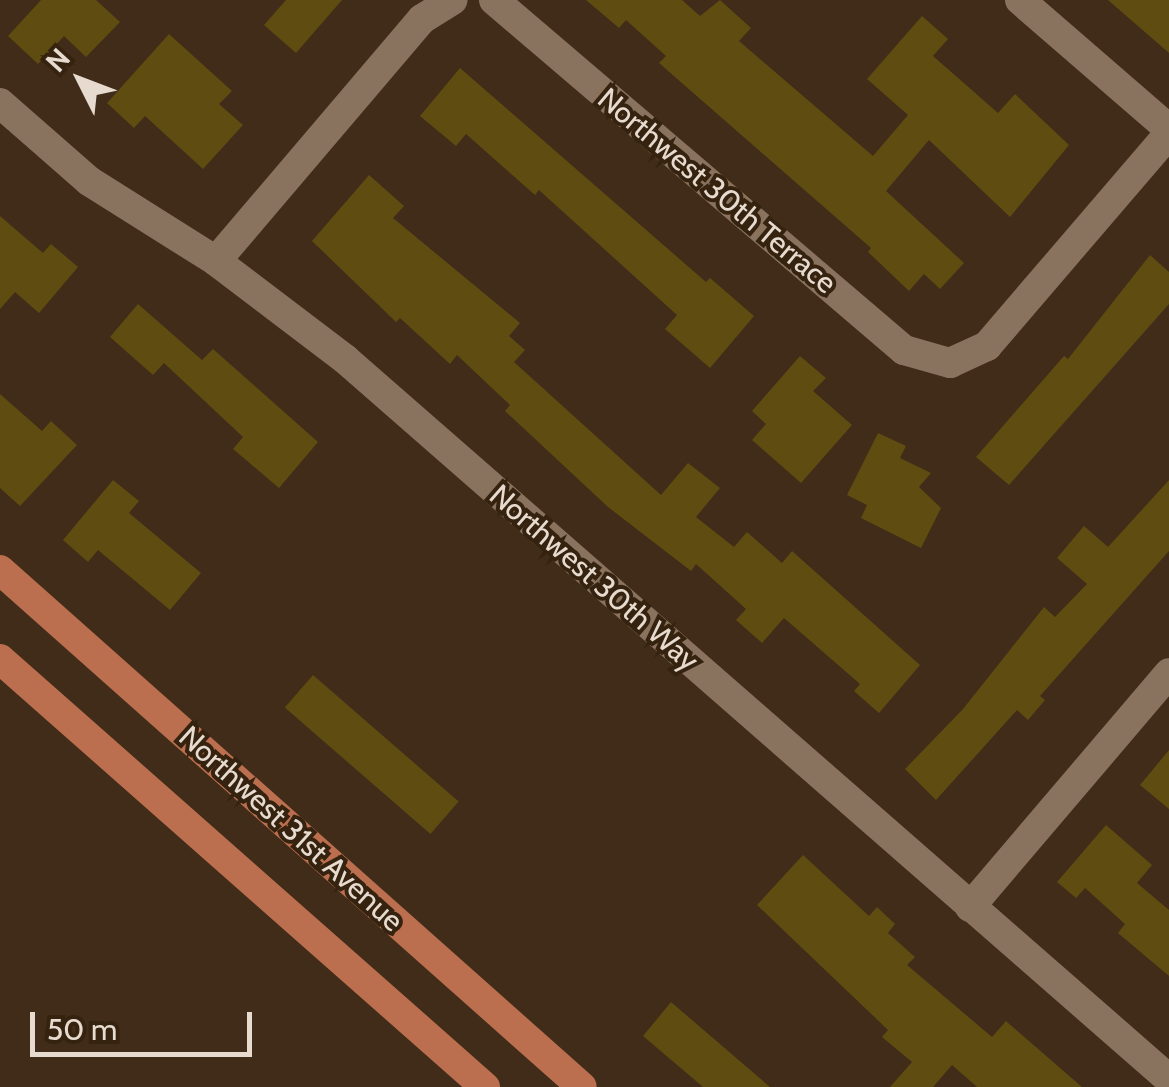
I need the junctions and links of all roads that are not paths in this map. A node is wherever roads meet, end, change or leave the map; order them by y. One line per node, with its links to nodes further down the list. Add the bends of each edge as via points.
1 (453, 0): 6 (street, via 422,19)
2 (494, 0): 5 (street, Northwest 30th Terrace, via 904,350 950,363 988,346)
3 (1020, 0): 5 (street)
4 (0, 103): 6 (street, Northwest 30th Way, via 89,181)
5 (1169, 131)
6 (216, 261): 10 (street, Northwest 30th Way, via 345,359)
7 (0, 570): 13 (main road, Northwest 31st Avenue)
8 (0, 658): 12 (main road)
9 (1169, 673): 10 (street)
10 (970, 907): 11 (street, Northwest 30th Way)
11 (1169, 1079)
12 (485, 1087)
13 (582, 1087)

